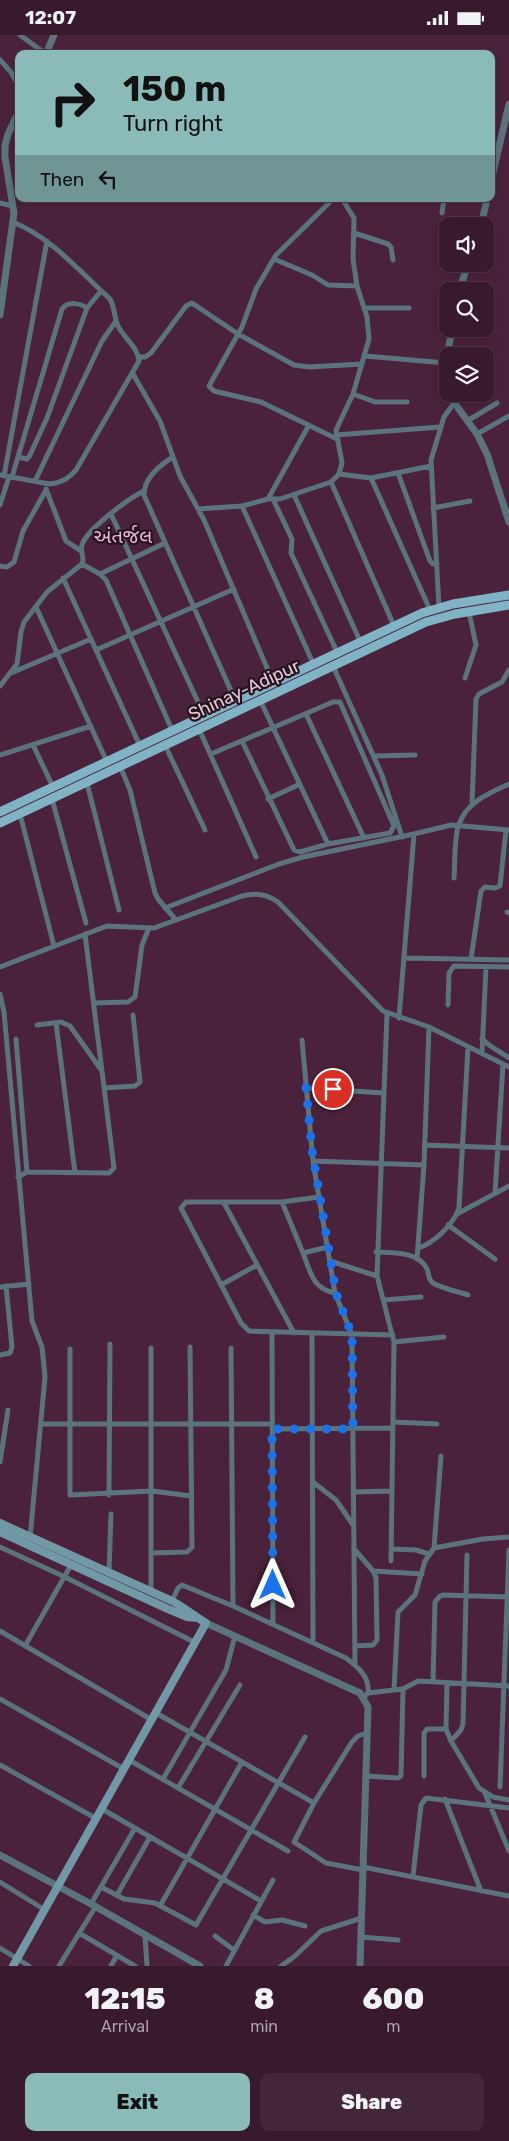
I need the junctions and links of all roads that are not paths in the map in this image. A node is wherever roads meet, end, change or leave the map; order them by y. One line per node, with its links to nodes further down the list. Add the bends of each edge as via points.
1 (20, 35): 3 (street)
2 (54, 35): 4 (street)
3 (41, 50)
4 (48, 50)
5 (0, 60): 6 (street)
6 (15, 80)
7 (509, 104): 10 (street)
8 (15, 119): 9 (street)
9 (3, 158): 16 (street)
10 (495, 164)
11 (330, 202): 22 (street)
12 (344, 202): 20 (street, via 354,218)
13 (444, 202): 17 (street)
14 (486, 202): 18 (street)
15 (0, 203): 16 (street)
16 (13, 206): 19 (street)
17 (442, 213)
18 (483, 217)
19 (13, 222): 21 (street); 29 (street)
20 (354, 233): 23 (street, via 388,244); 24 (street, via 352,249)
21 (47, 241): 25 (street); 52 (street)
22 (274, 259): 24 (street, via 328,285); 31 (street, via 256,289)
23 (393, 260)
24 (357, 286): 27 (street)
25 (101, 291): 26 (street); 30 (street, via 113,305)
26 (87, 308): 47 (street, via 30,455 27,459); 47 (street, via 68,304 62,309)
27 (364, 308): 28 (street); 32 (street, via 370,327)
28 (409, 308)
29 (0, 315)
30 (116, 321): 33 (street); 54 (street, via 102,341)
31 (238, 334): 33 (street, via 192,303 186,306 151,353); 35 (street, via 294,365); 43 (street, via 209,388 261,402)
32 (365, 356): 34 (street); 35 (street)
33 (139, 357): 36 (street)
34 (439, 362)
35 (362, 364): 37 (street)
36 (133, 374): 48 (street, via 160,421); 56 (street, via 76,470 64,481)
37 (353, 394): 38 (street, via 375,402); 46 (street, via 338,424)
38 (408, 402)
39 (454, 403): 42 (street); 44 (street, via 446,411)
40 (497, 403): 42 (street)
41 (509, 416): 45 (street)
42 (467, 421): 45 (street)
43 (309, 425): 46 (street); 60 (street)
44 (440, 427): 46 (street); 49 (street)
45 (477, 434): 67 (street, via 495,472)
46 (337, 437): 51 (street, via 342,463)
47 (18, 457): 52 (street)
48 (174, 457): 58 (street, via 158,467); 65 (street, via 180,476)
49 (431, 466): 50 (street); 64 (street)
50 (398, 473): 53 (street); 72 (street, via 428,558)
51 (339, 474): 53 (street); 55 (street)
52 (6, 476): 54 (street); 62 (street)
53 (371, 478): 81 (street)
54 (35, 481): 56 (street)
55 (331, 482): 59 (street); 84 (street)
56 (44, 483): 57 (street)
57 (46, 490): 69 (street, via 66,541); 73 (street, via 24,531 14,562 7,567)
58 (144, 491): 66 (street); 68 (street)
59 (294, 495): 60 (street); 87 (street)
60 (271, 499): 63 (street); 89 (street, via 292,539 291,553)
61 (470, 501): 64 (street)
62 (0, 505)
63 (242, 506): 65 (street); 91 (street)
64 (433, 508): 72 (street)
65 (198, 509): 76 (street)
66 (111, 514): 69 (street, via 87,535); 70 (street)
67 (509, 522)
68 (165, 543): 70 (street); 80 (street)
69 (81, 551): 71 (street)
70 (132, 559): 74 (street); 83 (street)
71 (82, 564): 74 (street); 75 (street)
72 (436, 564): 81 (street)
73 (0, 565)
74 (100, 574): 85 (street)
75 (63, 578): 79 (street, via 47,591); 86 (street)
76 (234, 589): 80 (street); 96 (street)
77 (509, 595): 81 (main road, Shinay-Adipur)
78 (509, 605): 82 (main road, Shinay-Adipur)
79 (36, 607): 90 (street); 94 (street, via 22,627 20,658)
80 (193, 607): 83 (street); 98 (street)
81 (435, 609): 84 (main road, Shinay-Adipur)
82 (469, 612): 92 (main road, Shinay-Adipur, via 426,622); 95 (street, via 476,645)
83 (160, 621): 85 (street); 101 (street)
84 (394, 626): 87 (main road, Shinay-Adipur)
85 (130, 635): 88 (street); 105 (street)
86 (91, 639): 88 (street); 90 (street)
87 (360, 641): 89 (main road, Shinay-Adipur)
88 (96, 650): 109 (street)
89 (337, 652): 91 (main road, Shinay-Adipur)
90 (57, 653): 94 (street); 102 (street)
91 (313, 663): 96 (main road, Shinay-Adipur)
92 (332, 666): 99 (main road, Shinay-Adipur); 113 (street)
93 (509, 670): 123 (street, via 502,682 476,699)
94 (10, 674): 97 (street)
95 (465, 678)
96 (273, 682): 98 (main road, Shinay-Adipur)
97 (0, 686)
98 (235, 700): 101 (main road, Shinay-Adipur)
99 (260, 700): 103 (street); 104 (main road, Shinay-Adipur)
100 (306, 714): 103 (street); 131 (street); 131 (street, via 333,702 342,706 394,826 390,833)
101 (204, 715): 105 (main road, Shinay-Adipur)
102 (91, 726): 107 (street); 115 (street)
103 (273, 728): 106 (street); 118 (street)
104 (199, 729): 108 (main road, Shinay-Adipur); 110 (street)
105 (172, 730): 109 (main road, Shinay-Adipur)
106 (242, 741): 110 (street); 122 (street)
107 (33, 745): 111 (street); 120 (street)
108 (165, 745): 116 (main road, Shinay-Adipur); 128 (street)
109 (140, 746): 114 (main road, Shinay-Adipur)
110 (211, 754): 134 (street)
111 (0, 755)
112 (415, 755): 113 (street)
113 (374, 756): 132 (street)
114 (116, 757): 115 (main road, Shinay-Adipur); 116 (street)
115 (107, 762): 120 (main road, Shinay-Adipur)
116 (121, 767): 117 (main road, Shinay-Adipur); 136 (street, via 130,790 155,893)
117 (86, 783): 121 (main road, Shinay-Adipur); 137 (street)
118 (300, 784): 122 (street); 133 (street)
119 (509, 784): 123 (street)
120 (53, 787): 124 (main road, Shinay-Adipur)
121 (52, 799): 125 (main road, Shinay-Adipur); 139 (street)
122 (268, 799): 133 (street, via 294,850 300,852)
123 (472, 804): 127 (street)
124 (0, 812)
125 (20, 814): 126 (main road, Shinay-Adipur); 142 (street)
126 (0, 823)
127 (458, 824): 129 (street); 130 (street); 135 (street)
128 (205, 830)
129 (508, 830): 144 (street, via 500,885 485,887 481,891)
130 (414, 834): 132 (street); 143 (street)
131 (364, 837): 133 (street)
132 (402, 837): 136 (street, via 279,864)
133 (328, 844)
134 (256, 857)
135 (454, 878)
136 (165, 908): 138 (street)
137 (119, 910)
138 (176, 921): 140 (street); 152 (street, via 251,893 271,897)
139 (86, 923)
140 (150, 928): 141 (street, via 107,926); 150 (street, via 142,945 135,997 128,1002)
141 (85, 934): 142 (street); 150 (street)
142 (54, 946): 146 (street)
143 (404, 958): 144 (street); 154 (street)
144 (471, 959): 145 (street)
145 (509, 960)
146 (0, 967)
147 (486, 967): 148 (street); 151 (street, via 459,965 451,969); 159 (street)
148 (509, 967)
149 (0, 994): 179 (street)
150 (94, 1003): 166 (street)
151 (448, 1005)
152 (387, 1014): 154 (street); 169 (street)
153 (132, 1015): 167 (street, via 140,1082)
154 (399, 1018): 157 (street)
155 (56, 1023): 156 (street); 166 (street, via 70,1026); 178 (street)
156 (37, 1025)
157 (429, 1027): 161 (street); 170 (street)
158 (16, 1039): 177 (street)
159 (482, 1039): 162 (street); 163 (street)
160 (302, 1040): 168 (street)
161 (468, 1047): 162 (street); 171 (street)
162 (482, 1053): 164 (street)
163 (509, 1058)
164 (503, 1064): 165 (street); 172 (street)
165 (509, 1067)
166 (102, 1072): 167 (street)
167 (104, 1088): 178 (street, via 114,1168 109,1173)
168 (306, 1088): 169 (street); 174 (street)
169 (383, 1093): 175 (street)
170 (424, 1145): 171 (street); 176 (street)
171 (463, 1146): 172 (street); 185 (street)
172 (498, 1147): 173 (street); 181 (street)
173 (509, 1148)
174 (313, 1161): 175 (street); 182 (street)
175 (380, 1164): 176 (street); 189 (street)
176 (424, 1165): 188 (street)
177 (27, 1172): 178 (street); 179 (street)
178 (75, 1173)
179 (18, 1177): 196 (street)
180 (509, 1186): 181 (street)
181 (495, 1193): 185 (street)
182 (319, 1197): 183 (street); 187 (street)
183 (282, 1202): 184 (street); 190 (street)
184 (224, 1203): 194 (street); 197 (street, via 186,1202 181,1208)
185 (457, 1214): 186 (street)
186 (448, 1225): 188 (street, via 430,1243); 192 (street)
187 (328, 1247): 190 (street); 193 (street)
188 (418, 1249): 191 (street)
189 (376, 1252): 191 (street, via 402,1253); 195 (street)
190 (303, 1253): 199 (street, via 316,1284 325,1291)
191 (417, 1259): 200 (street, via 425,1266 433,1283)
192 (495, 1259)
193 (330, 1261): 195 (street); 199 (street)
194 (258, 1265): 197 (street); 204 (street)
195 (377, 1276): 202 (street)
196 (29, 1284): 198 (street); 223 (street, via 32,1321 42,1347 45,1377)
197 (220, 1285): 203 (street, via 245,1329)
198 (3, 1286): 215 (street, via 12,1347 10,1353)
199 (336, 1293): 206 (street)
200 (468, 1295)
201 (421, 1297): 202 (street)
202 (384, 1300): 207 (street)
203 (272, 1333): 204 (street); 225 (street)
204 (294, 1333): 205 (street)
205 (312, 1334): 206 (street); 227 (street)
206 (352, 1335): 207 (street); 228 (street)
207 (393, 1335): 209 (street)
208 (444, 1337): 209 (street)
209 (394, 1342): 217 (street)
210 (110, 1345): 219 (street)
211 (190, 1347): 221 (street)
212 (151, 1348): 220 (street)
213 (231, 1348): 222 (street)
214 (70, 1349): 218 (street)
215 (0, 1355)
216 (8, 1410): 230 (street)
217 (393, 1422): 224 (street); 226 (street)
218 (70, 1423): 219 (street); 223 (street); 235 (street, via 70,1495)
219 (110, 1423): 220 (street); 235 (street)
220 (151, 1423): 221 (street); 232 (street)
221 (191, 1423): 222 (street); 236 (street)
222 (231, 1423): 225 (street); 261 (street)
223 (42, 1424): 242 (street)
224 (437, 1424)
225 (272, 1426): 227 (street); 264 (street)
226 (393, 1428): 228 (street); 233 (street)
227 (312, 1429): 228 (street); 231 (street)
228 (353, 1429): 234 (street)
229 (441, 1456): 244 (street)
230 (0, 1462)
231 (313, 1482): 239 (street, via 336,1499); 268 (street)
232 (152, 1491): 235 (street); 236 (street); 248 (street)
233 (392, 1491): 234 (street); 245 (street)
234 (353, 1492): 239 (street)
235 (109, 1495)
236 (191, 1496): 248 (street, via 190,1551)
237 (111, 1514): 254 (street)
238 (0, 1523): 242 (main road)
239 (354, 1525): 246 (street)
240 (1, 1535): 252 (main road)
241 (509, 1537): 244 (street)
242 (30, 1538): 254 (main road)
243 (0, 1547): 256 (street)
244 (434, 1548): 249 (street)
245 (392, 1549): 249 (street); 251 (street)
246 (354, 1550): 253 (street); 270 (street)
247 (509, 1550): 259 (street)
248 (151, 1553): 257 (street)
249 (429, 1554): 255 (street)
250 (467, 1555): 258 (street)
251 (391, 1561)
252 (71, 1565): 256 (street); 262 (main road, via 187,1617)
253 (372, 1571): 255 (street); 270 (street, via 376,1578 377,1642)
254 (109, 1574): 257 (main road)
255 (422, 1574): 278 (street, via 415,1595 398,1612)
256 (65, 1577): 267 (street); 269 (street)
257 (151, 1592): 260 (main road)
258 (466, 1596): 259 (street); 272 (street, via 443,1595 435,1602); 274 (street)
259 (507, 1597): 276 (street)
260 (172, 1601): 261 (street, via 182,1585); 262 (main road)
261 (233, 1606): 264 (street)
262 (198, 1618): 263 (main road)
263 (206, 1623): 266 (street); 267 (main road)
264 (273, 1624): 268 (street)
265 (0, 1631): 269 (street)
266 (235, 1636): 279 (street); 283 (street, via 226,1670)
267 (196, 1643): 281 (main road)
268 (313, 1643): 271 (street)
269 (25, 1646): 281 (street)
270 (355, 1646): 271 (street)
271 (355, 1665): 279 (street, via 368,1681)
272 (433, 1682): 273 (street); 277 (street, via 418,1681)
273 (446, 1683): 274 (street); 282 (street)
274 (464, 1684): 276 (street); 287 (street, via 463,1724)
275 (240, 1685): 286 (street)
276 (506, 1686): 296 (street)
277 (403, 1689): 278 (street); 292 (street, via 401,1776)
278 (394, 1690): 279 (street)
279 (366, 1695): 284 (street)
280 (0, 1699): 291 (street)
281 (154, 1717): 283 (street); 288 (main road)
282 (446, 1729): 287 (street); 293 (street, via 427,1729 424,1733)
283 (190, 1733): 286 (street); 294 (street)
284 (367, 1733): 292 (street); 301 (street, via 352,1742)
285 (305, 1737): 295 (street)
286 (206, 1741): 289 (street); 297 (street)
287 (451, 1741): 298 (street, via 473,1781)
288 (129, 1760): 291 (main road); 294 (street)
289 (242, 1762): 295 (street); 304 (street)
290 (0, 1765): 306 (street)
291 (124, 1769): 305 (main road)
292 (366, 1775): 314 (street)
293 (424, 1776)
294 (163, 1779): 297 (street)
295 (278, 1783): 301 (street); 308 (street)
296 (500, 1787)
297 (178, 1788): 304 (street)
298 (485, 1793): 300 (street); 302 (street)
299 (445, 1799): 302 (street); 315 (street, via 429,1797 422,1801); 321 (street)
300 (509, 1800)
301 (314, 1803): 314 (street, via 294,1842 326,1863)
302 (490, 1805): 303 (street); 311 (street)
303 (509, 1807)
304 (216, 1808): 308 (street); 313 (street)
305 (102, 1809): 306 (main road); 307 (street)
306 (97, 1819): 319 (main road)
307 (135, 1828): 309 (street); 320 (street)
308 (252, 1829): 310 (street); 316 (street)
309 (150, 1837): 313 (street); 322 (street)
310 (288, 1851)
311 (509, 1851)
312 (0, 1855): 319 (street)
313 (187, 1859): 316 (street); 326 (street)
314 (363, 1869): 315 (street); 329 (street)
315 (413, 1876): 321 (street)
316 (223, 1879): 324 (street); 326 (street, via 196,1925)
317 (273, 1880): 324 (street)
318 (0, 1882): 327 (street)
319 (59, 1886): 325 (street); 327 (main road)
320 (101, 1887): 322 (street); 325 (street)
321 (481, 1891): 323 (street)
322 (116, 1895): 326 (street)
323 (509, 1896)
324 (261, 1901): 328 (street)
325 (94, 1905): 331 (street); 332 (street)
326 (160, 1906)
327 (46, 1910): 339 (main road)
328 (253, 1915): 330 (street, via 265,1922 282,1920); 337 (street)
329 (362, 1918): 334 (street); 348 (street, via 321,1931)
330 (305, 1926)
331 (79, 1933): 338 (street); 342 (street)
332 (145, 1935): 345 (street); 346 (street)
333 (215, 1936): 337 (street)
334 (361, 1937): 335 (street); 349 (street)
335 (398, 1940)
336 (0, 1948): 339 (street)
337 (234, 1950): 347 (street)
338 (117, 1955): 343 (street); 344 (street)
339 (18, 1958): 340 (main road); 341 (street)
340 (13, 1966)
341 (30, 1966)
342 (59, 1966)
343 (111, 1966)
344 (135, 1966)
345 (147, 1966)
346 (200, 1966)
347 (226, 1966)
348 (281, 1966)
349 (360, 1966)

